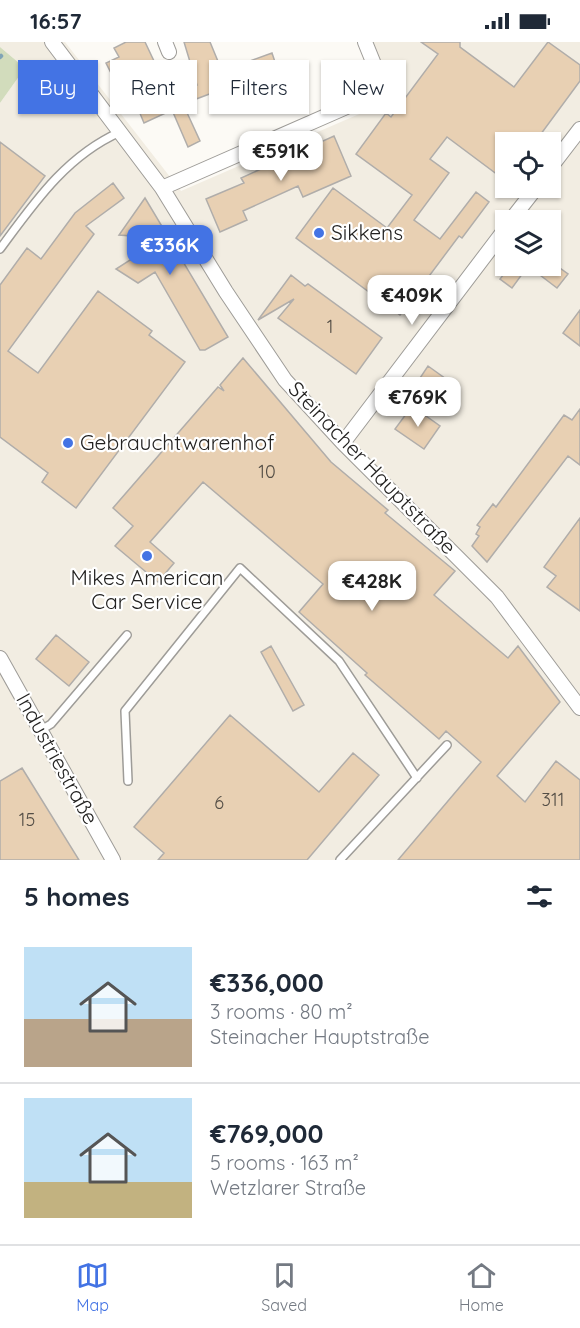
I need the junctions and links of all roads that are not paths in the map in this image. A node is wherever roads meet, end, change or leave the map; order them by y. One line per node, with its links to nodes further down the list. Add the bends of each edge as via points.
1 (52, 42): 4 (street, Steinacher Hauptstraße)
2 (364, 42): 6 (street, via 380,79 367,98)
3 (580, 129): 5 (street)
4 (120, 132): 6 (street, Steinacher Hauptstraße); 10 (lane, via 59,172)
5 (561, 154)
6 (162, 188): 11 (street, Steinacher Hauptstraße, via 285,380)
7 (528, 198): 8 (street)
8 (519, 210)
9 (495, 243): 11 (street)
10 (0, 249)
11 (343, 443): 14 (street, Steinacher Hauptstraße, via 497,597)
12 (127, 635): 15 (lane, via 51,724)
13 (0, 658): 15 (street, Industriestraße)
14 (580, 708)
15 (41, 730): 19 (street, Industriestraße)
16 (447, 745): 17 (lane)
17 (417, 778): 18 (lane, via 339,661 240,568 125,711); 20 (lane)
18 (128, 781)
19 (113, 860)
20 (340, 860)

